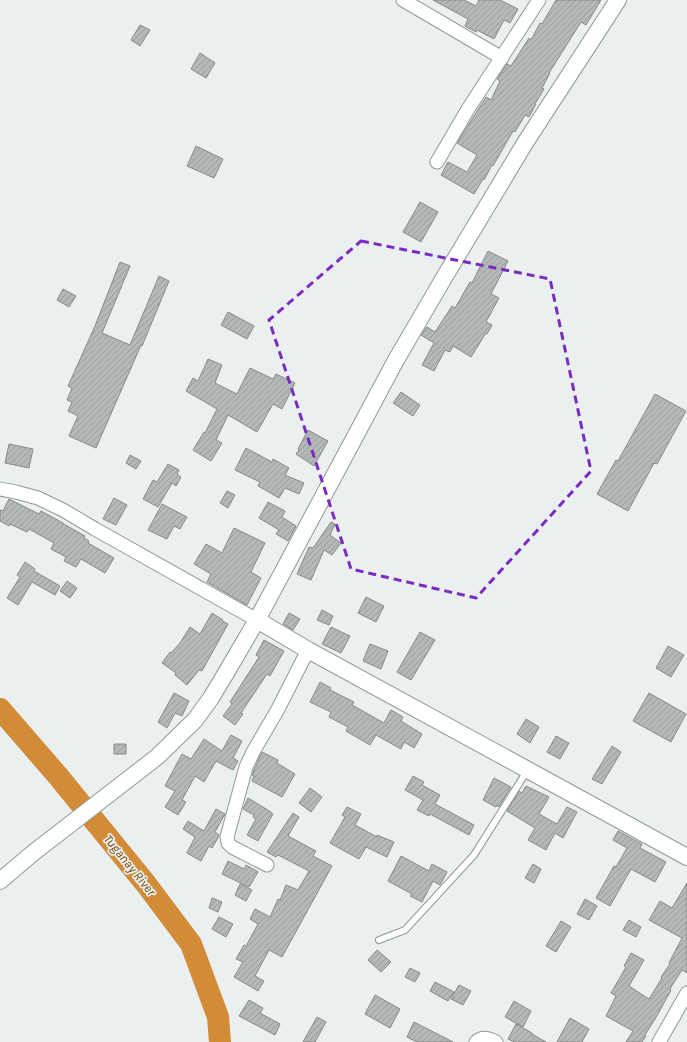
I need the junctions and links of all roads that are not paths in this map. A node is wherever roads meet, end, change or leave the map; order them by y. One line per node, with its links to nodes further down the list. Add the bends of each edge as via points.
1 (403, 0): 4 (street)
2 (618, 0): 7 (street, via 525,143 441,282 396,360)
3 (532, 2): 4 (street)
4 (502, 58): 5 (street)
5 (437, 162)
6 (0, 489): 7 (street, via 38,498 63,510)
7 (257, 620): 8 (street); 12 (street, via 196,720 158,757)
8 (308, 650): 9 (street); 11 (street, via 246,767 228,837 228,843 232,848)
9 (528, 770): 10 (street); 13 (lane, via 474,855 405,930)
10 (687, 857)
11 (267, 865)
12 (0, 881)
13 (379, 940)
14 (687, 993): 17 (street)
15 (476, 1042): 16 (street, via 482,1038)
16 (496, 1042)
17 (659, 1042)

